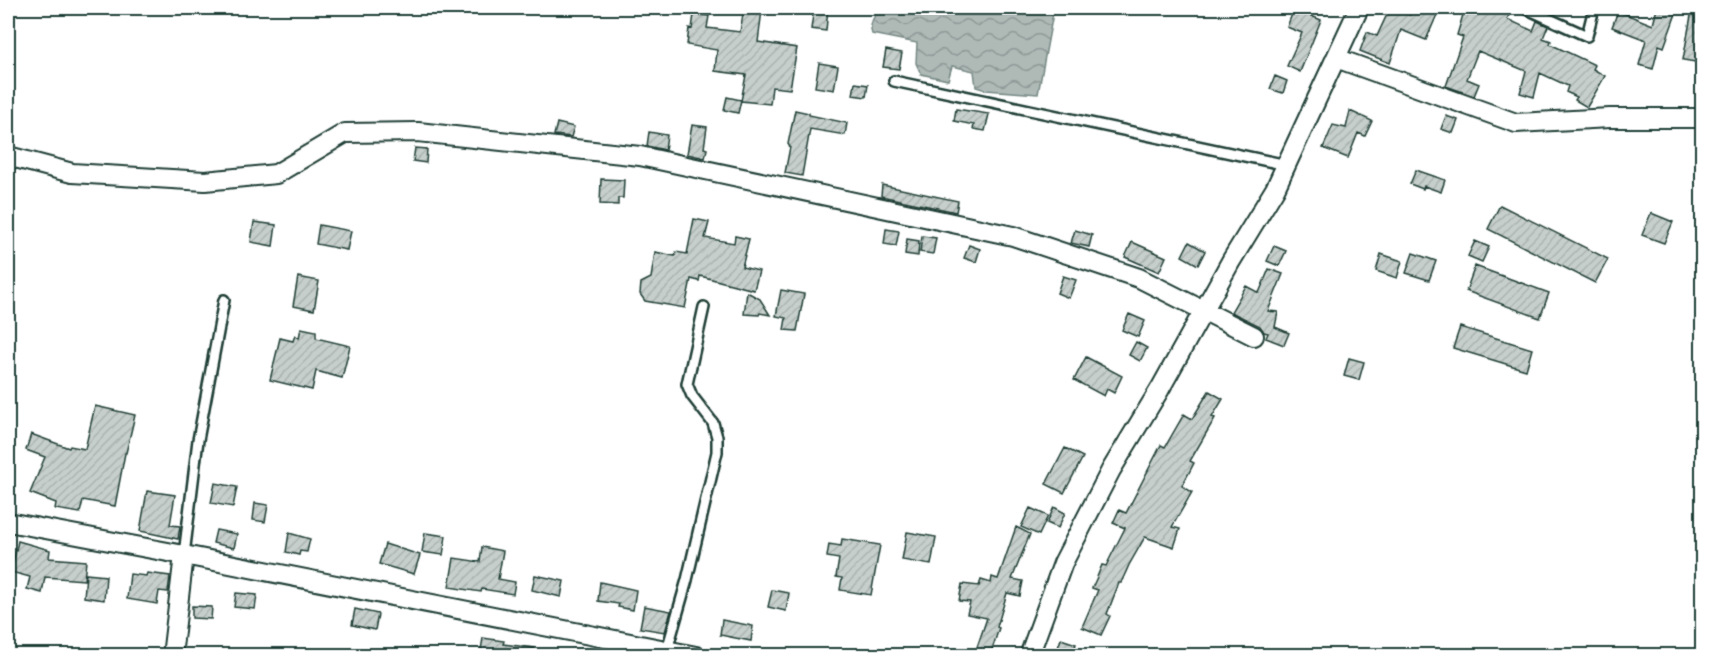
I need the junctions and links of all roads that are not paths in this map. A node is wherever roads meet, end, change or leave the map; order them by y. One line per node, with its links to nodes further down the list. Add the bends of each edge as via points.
1 (1359, 8): 4 (street)
2 (1525, 8): 3 (lane, via 1587,36)
3 (1594, 8)
4 (1336, 58): 6 (street, via 1516,123); 8 (street)
5 (894, 81): 8 (lane)
6 (1702, 118)
7 (8, 156): 11 (street, via 72,173 205,181 276,174 345,133 417,132 640,156 1013,236 1139,278)
8 (1287, 165): 11 (street)
9 (224, 300): 14 (lane, via 198,440)
10 (704, 307): 15 (lane, via 687,384 713,423 717,452 687,580)
11 (1203, 310): 12 (street); 18 (street, via 1111,470 1063,563)
12 (1254, 336)
13 (8, 522): 14 (street)
14 (184, 555): 15 (street); 16 (street)
15 (654, 651): 17 (street)
16 (172, 656)
17 (696, 656)
18 (1029, 656)

